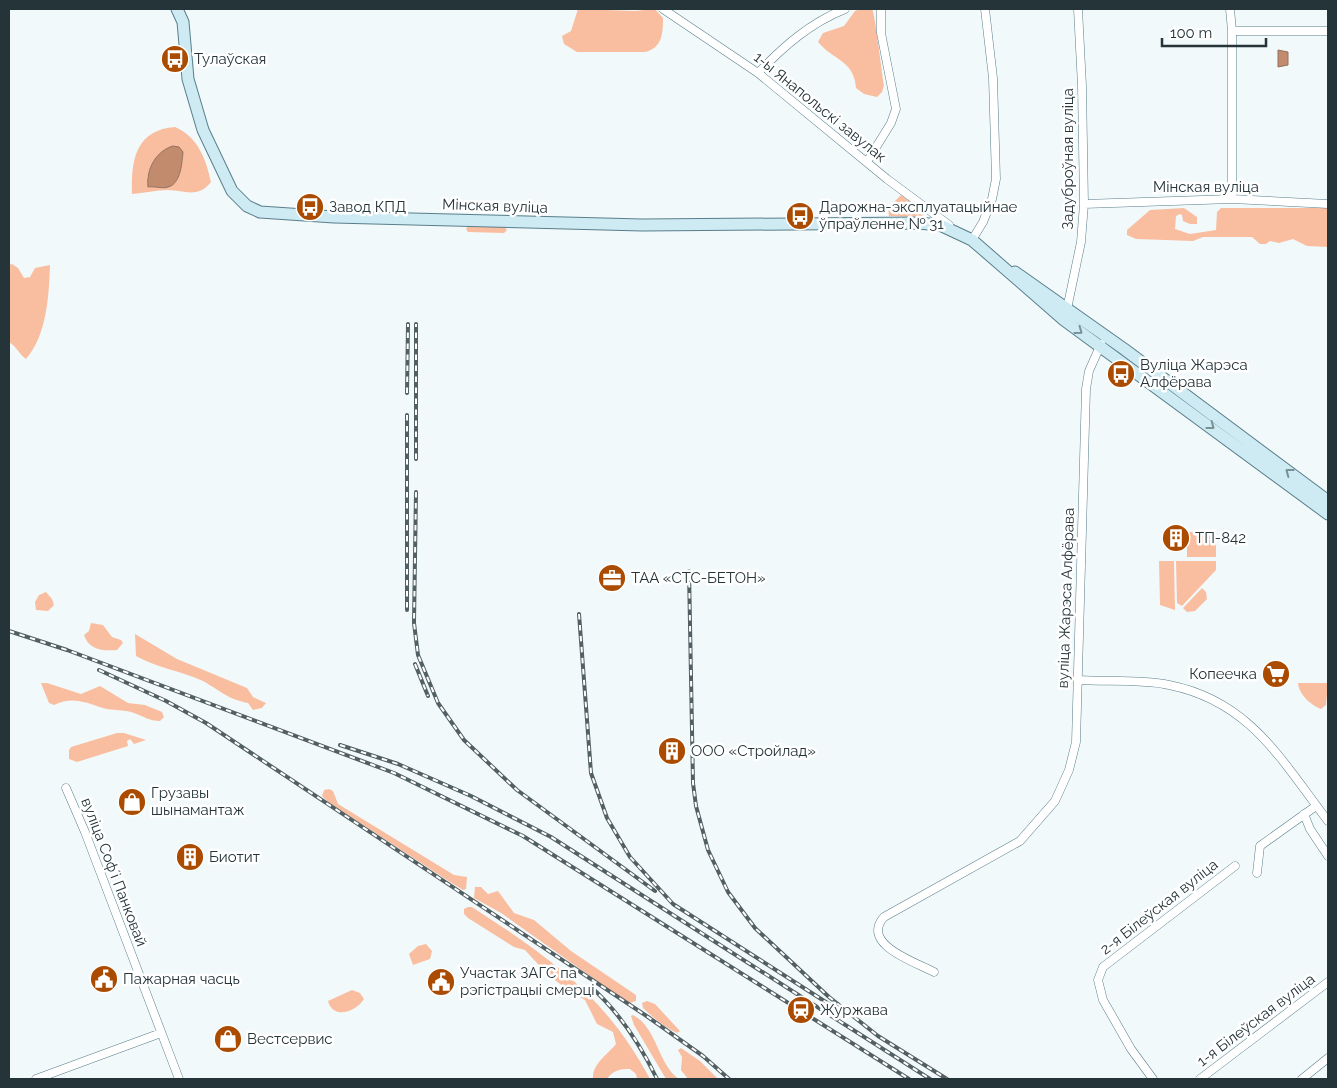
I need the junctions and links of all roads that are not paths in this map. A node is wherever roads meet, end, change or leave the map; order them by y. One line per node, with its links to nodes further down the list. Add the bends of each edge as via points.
1 (177, 9): 16 (main road, Мінская вуліца, via 182,22 188,79 203,130 232,191 247,206 260,212 642,225 924,223)
2 (663, 9): 8 (street, 1-ы Янапольскі завулак)
3 (845, 9): 11 (street, via 813,24 785,45)
4 (881, 9): 12 (street, via 881,33 896,109)
5 (985, 9): 17 (street, via 993,78 996,178 992,199)
6 (1078, 9): 14 (street, Задуброўная вуліца)
7 (1230, 9): 9 (street)
8 (673, 12): 11 (street, 1-ы Янапольскі завулак)
9 (1232, 31): 10 (street); 13 (street)
10 (1328, 32)
11 (758, 73): 12 (street, 1-ы Янапольскі завулак)
12 (867, 162): 16 (street, 1-ы Янапольскі завулак)
13 (1232, 199): 14 (street, Мінская вуліца); 15 (street, Мінская вуліца)
14 (1084, 204): 18 (street, Задуброўная вуліца, via 1081,242)
15 (1328, 204)
16 (956, 231): 17 (main road, Мінская вуліца)
17 (972, 240): 18 (main road, Мінская вуліца)
18 (1066, 314): 19 (main road, Мінская вуліца)
19 (1102, 340): 20 (main road, one-way to 19); 21 (main road, one-way to 21, via 1147,382 1170,395); 22 (street, вуліца Жарэса Алфёрава, via 1089,370 1086,389)
20 (1328, 502)
21 (1328, 514)
22 (1078, 680): 24 (street, via 1167,684 1221,702 1263,737); 30 (street, вуліца Жарэса Алфёрава, via 1076,742 1069,770 1055,800 1015,846 884,917 878,924 876,933 888,948)
23 (66, 788): 32 (street, вуліца Софʼі Панковай, via 86,832)
24 (1316, 806): 25 (street); 26 (street)
25 (1304, 814): 27 (street); 29 (street, via 1260,846)
26 (1328, 821)
27 (1328, 856)
28 (1234, 866): 36 (street, 2-я Білеўская вуліца, via 1103,968 1098,980 1103,1000 1130,1049)
29 (1257, 874)
30 (934, 972)
31 (1328, 982): 37 (street, 1-я Білеўская вуліца)
32 (161, 1033): 34 (street); 35 (street, вуліца Софʼі Панковай)
33 (1328, 1058): 38 (street)
34 (36, 1079)
35 (179, 1079)
36 (1153, 1079)
37 (1200, 1079)
38 (1302, 1079)

